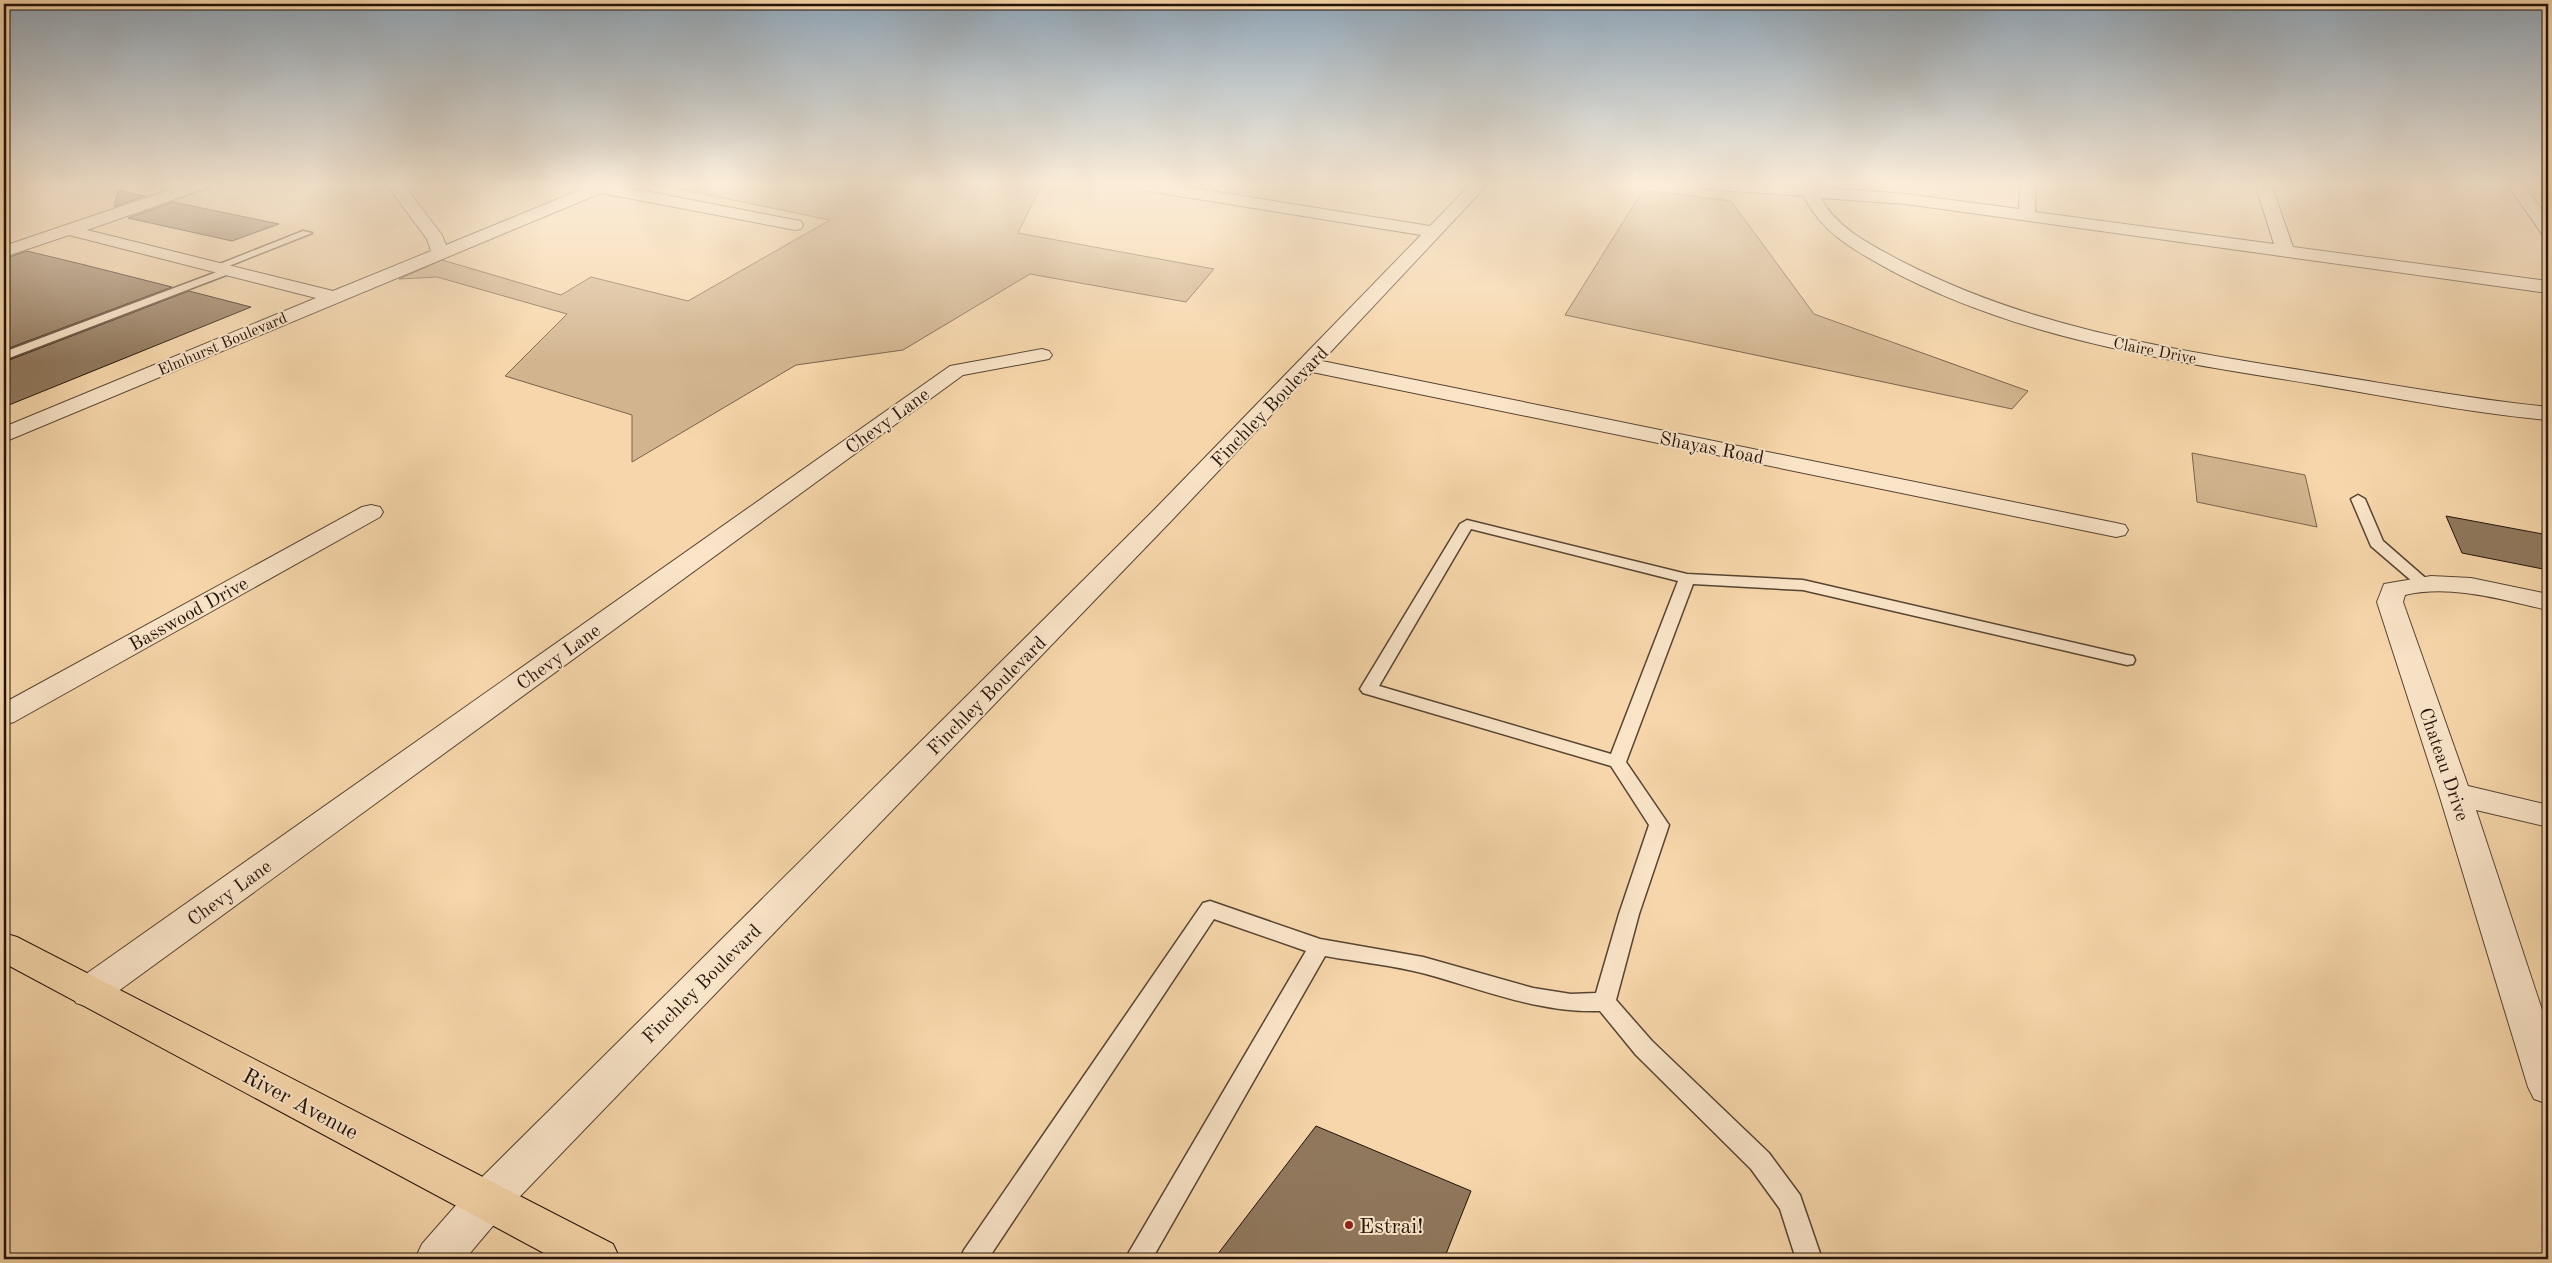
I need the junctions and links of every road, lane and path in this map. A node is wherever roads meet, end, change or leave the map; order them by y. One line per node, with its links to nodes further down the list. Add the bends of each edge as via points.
1 (30, 243): 11 (street)
2 (121, 243): 13 (street)
3 (283, 243): 13 (lane)
4 (437, 243): 12 (street)
5 (464, 243): 12 (street, Elmhurst Boulevard)
6 (1424, 243): 18 (street, Finchley Boulevard)
7 (1856, 243): 19 (street, Claire Drive, via 1906,272 1962,298 2054,329 2201,360)
8 (2233, 243): 10 (street)
9 (2283, 243): 10 (street)
10 (2285, 250): 14 (street)
11 (4, 252)
12 (440, 253): 15 (street, Elmhurst Boulevard)
13 (223, 268): 15 (street); 17 (lane)
14 (2548, 287)
15 (333, 296): 20 (street, Elmhurst Boulevard)
16 (1042, 355): 34 (street, Chevy Lane, via 957,370)
17 (4, 356)
18 (1309, 365): 23 (street, Shayas Road); 37 (street, Finchley Boulevard)
19 (2548, 414)
20 (4, 435)
21 (2358, 499): 25 (lane, via 2376,543)
22 (371, 512): 28 (street, Basswood Drive)
23 (2116, 530)
24 (1687, 580): 27 (lane, via 1803,585); 29 (lane); 29 (lane, via 1467,524 1369,689)
25 (2425, 585): 26 (street, Chateau Drive, via 2488,590); 30 (street, Chateau Drive, via 2393,590 2390,602)
26 (2548, 602)
27 (2127, 660)
28 (4, 715)
29 (1617, 762): 35 (lane, via 1659,825)
30 (2455, 794): 31 (street); 36 (street, Chateau Drive)
31 (2548, 816)
32 (4, 947): 34 (highway, River Avenue)
33 (1319, 947): 35 (lane, via 1423,965 1533,997 1571,1003); 40 (lane, via 1210,909); 41 (lane)
34 (89, 992): 37 (highway, River Avenue)
35 (1605, 1002): 42 (lane, via 1644,1048 1760,1161 1792,1203)
36 (2548, 1087)
37 (487, 1201): 38 (street, Finchley Boulevard); 39 (highway, River Avenue)
38 (437, 1259)
39 (598, 1259)
40 (973, 1259)
41 (1138, 1259)
42 (1808, 1259)

